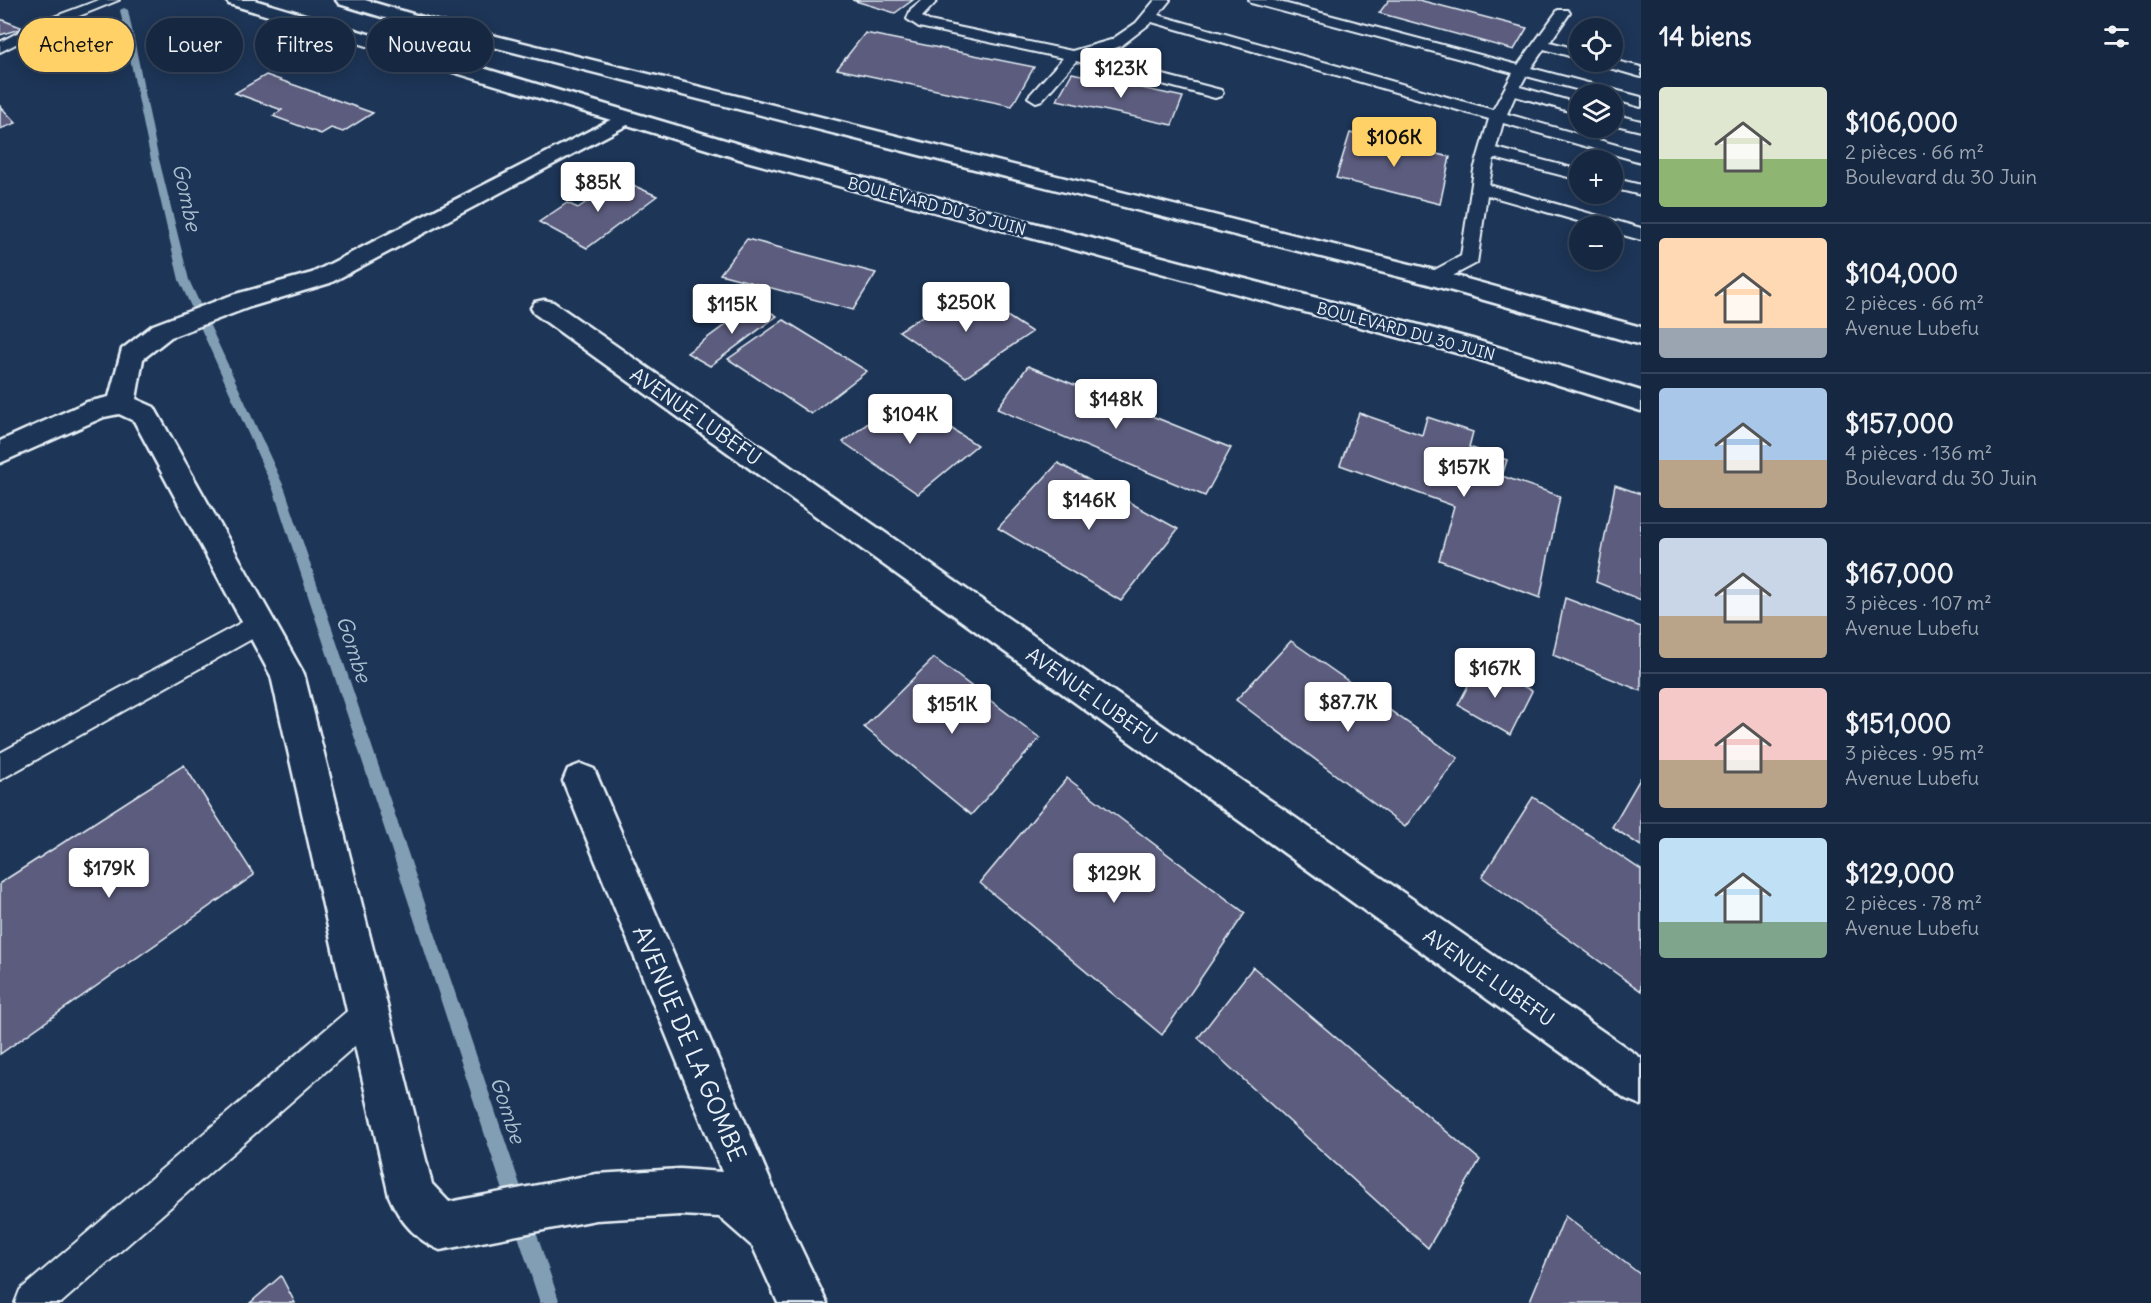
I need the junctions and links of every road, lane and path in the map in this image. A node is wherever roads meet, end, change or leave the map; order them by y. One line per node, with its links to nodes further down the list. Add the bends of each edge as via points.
1 (112, 0): 10 (lane, via 37,28)
2 (235, 0): 22 (main road, BOULEVARD DU 30 JUIN)
3 (345, 0): 32 (main road, via 429,25)
4 (931, 0): 12 (lane, via 916,12 914,19)
5 (1162, 0): 8 (lane)
6 (1256, 0): 14 (lane)
7 (1563, 13): 9 (lane)
8 (1149, 17): 12 (lane, via 1116,43); 21 (lane)
9 (1542, 44): 11 (lane); 14 (lane)
10 (0, 48)
11 (1569, 52)
12 (1073, 56): 17 (lane); 18 (lane)
13 (1623, 67): 15 (lane)
14 (1524, 70): 16 (lane); 19 (lane)
15 (1641, 72)
16 (1512, 90): 20 (lane); 21 (lane)
17 (1215, 93)
18 (1036, 97)
19 (1641, 102)
20 (1569, 106)
21 (1497, 117): 25 (lane); 26 (lane)
22 (626, 118): 35 (main road, BOULEVARD DU 30 JUIN, via 993,222 1472,348); 36 (main road, via 321,278 241,301 162,331 131,355)
23 (1623, 121): 24 (lane)
24 (1641, 126)
25 (1487, 151): 27 (lane); 29 (lane)
26 (1641, 157)
27 (1569, 172)
28 (1623, 186): 30 (lane)
29 (1481, 188): 31 (lane); 32 (lane, via 1470,259)
30 (1641, 190)
31 (1641, 234)
32 (1434, 278): 34 (main road)
33 (544, 308): 42 (main road, AVENUE LUBEFU)
34 (1641, 336)
35 (1641, 401)
36 (121, 404): 37 (main road, via 97,410); 38 (main road, via 144,414)
37 (0, 453)
38 (259, 623): 39 (lane); 41 (main road, via 287,674)
39 (0, 768)
40 (581, 781): 43 (main road, AVENUE DE LA GOMBE)
41 (370, 1012): 43 (main road, via 412,1196 440,1227 596,1197 680,1192 728,1195); 44 (lane)
42 (1641, 1084)
43 (769, 1231): 45 (main road, AVENUE DE LA GOMBE)
44 (33, 1303)
45 (803, 1303)

